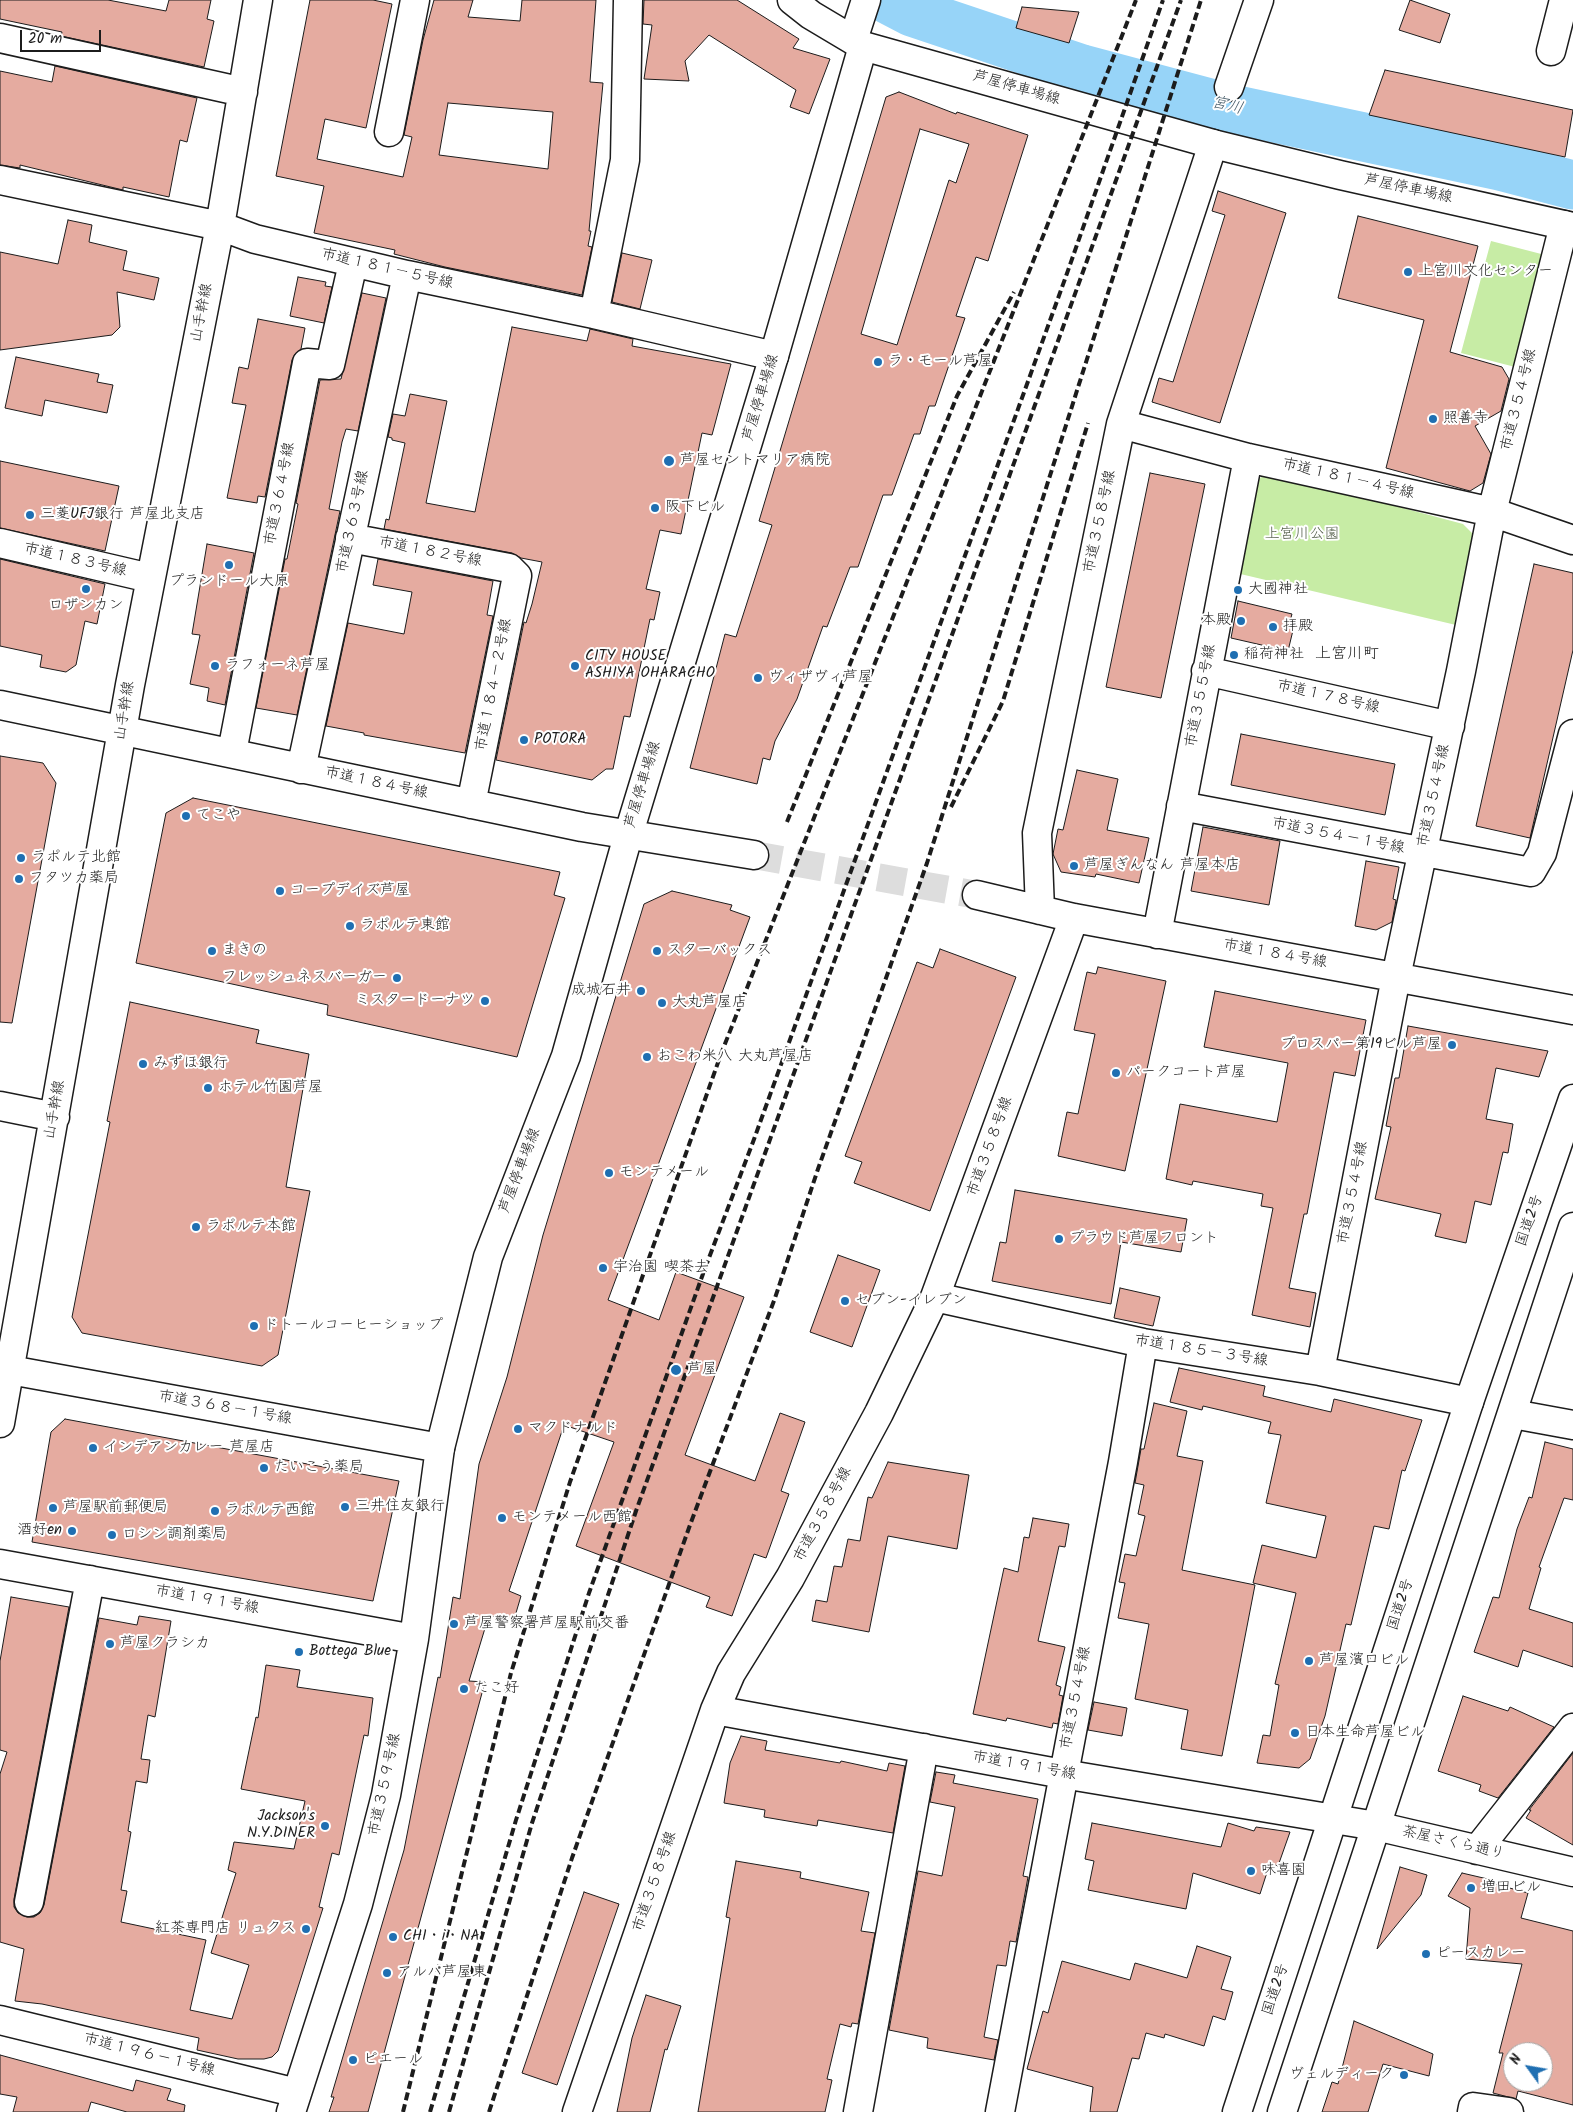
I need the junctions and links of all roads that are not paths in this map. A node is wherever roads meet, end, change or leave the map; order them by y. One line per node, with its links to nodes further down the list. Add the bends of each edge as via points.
1 (258, 0): 12 (main road, 山手幹線)
2 (415, 0): 13 (main road)
3 (628, 0): 20 (main road, via 625,160)
4 (792, 0): 9 (main road)
5 (1259, 0): 11 (main road)
6 (1564, 0): 10 (main road)
7 (864, 4): 9 (main road)
8 (0, 38): 12 (main road)
9 (858, 43): 14 (main road, 芦屋停車場線); 21 (main road, 芦屋停車場線)
10 (1551, 51)
11 (1229, 87)
12 (243, 92): 16 (main road, 山手幹線)
13 (388, 132)
14 (1213, 144): 17 (main road, 芦屋停車場線, via 1340,176); 22 (main road, 市道３５８号線)
15 (0, 180): 16 (main road, 市道１８１－５号線)
16 (220, 226): 18 (main road, 市道１８１－５号線, via 255,239); 29 (main road, 山手幹線)
17 (1569, 226): 24 (main road, 市道３５４号線)
18 (353, 262): 19 (main road, 市道１８１－５号線); 35 (main road, 市道３６４号線, via 330,365 307,363)
19 (406, 275): 20 (main road, 市道１８１－５号線); 25 (main road, 市道３６３号線)
20 (594, 314): 21 (main road, 市道１８１－５号線)
21 (774, 356): 39 (main road, 芦屋停車場線)
22 (1121, 424): 23 (main road, 市道１８１－４号線); 43 (main road, 市道３５８号線, via 1038,833)
23 (1248, 458): 24 (main road, 市道１８１－４号線); 30 (main road, 市道３５５号線)
24 (1492, 512): 26 (main road, 市道１８１－４号線); 32 (main road, 市道３５４号線)
25 (350, 538): 28 (main road, 市道１８２号線); 36 (main road, 市道３６３号線)
26 (1573, 540)
27 (0, 543): 29 (main road, 市道１８３号線)
28 (509, 568): 37 (main road, 市道１８４－２号線, via 516,576)
29 (150, 578): 33 (main road, 山手幹線)
30 (1206, 671): 32 (main road, 市道１７８号線); 38 (main road, 市道３５５号線)
31 (0, 705): 33 (main road, 市道１８４号線)
32 (1450, 726): 40 (main road, 市道３５４号線)
33 (122, 732): 35 (main road, 市道１８４号線); 50 (main road, 山手幹線)
34 (1571, 747): 40 (main road, 市道３５４－１号線, via 1542,853 1531,872)
35 (232, 752): 36 (main road, 市道１８４号線)
36 (301, 769): 37 (main road, 市道１８４号線)
37 (471, 804): 39 (main road, 市道１８４号線)
38 (1181, 806): 40 (main road, 市道３５４－１号線); 45 (main road, 市道３５５号線)
39 (628, 836): 41 (main road, 市道１８４号線); 60 (main road, 芦屋停車場線, via 566,1056 488,1257)
40 (1423, 853): 46 (main road, 市道３５４号線)
41 (754, 855)
42 (977, 895): 43 (main road, 市道１８４号線)
43 (1040, 910): 44 (main road, 市道１８４号線)
44 (1074, 918): 45 (main road, 市道１８４号線); 52 (main road, 市道３５８号線)
45 (1157, 934): 46 (main road, 市道１８４号線)
46 (1396, 976): 47 (main road, 市道１８４号線); 55 (main road, 市道３５４号線)
47 (1573, 1010)
48 (1573, 1100): 56 (main road, 国道2号)
49 (0, 1106): 50 (main road)
50 (55, 1117): 54 (main road, 山手幹線)
51 (1573, 1227): 57 (main road)
52 (935, 1297): 53 (main road, 市道１８５－３号線); 64 (main road, 市道３５８号線, via 879,1413 790,1578 731,1674)
53 (1143, 1343): 55 (main road, 市道１８５－３号線); 67 (main road, 市道３５４号線)
54 (10, 1370): 58 (main road, 山手幹線); 60 (main road, 市道３６８－１号線)
55 (1320, 1371): 56 (main road, 市道１８５－３号線)
56 (1469, 1402): 68 (main road, 国道2号)
57 (1513, 1414): 59 (main road); 69 (main road)
58 (0, 1423)
59 (1573, 1426)
60 (440, 1448): 63 (main road, 市道３５９号線)
61 (0, 1564): 62 (main road, 市道１９１号線)
62 (90, 1580): 63 (main road, 市道１９１号線); 72 (main road)
63 (414, 1639): 74 (main road, 市道３５９号線, via 386,1795 358,1904)
64 (714, 1710): 66 (main road, 市道１９１号線); 75 (main road, 市道３５８号線)
65 (1573, 1728): 70 (main road)
66 (924, 1748): 67 (main road, 市道１９１号線); 76 (main road)
67 (1063, 1774): 68 (main road, 市道１９１号線); 77 (main road, 市道３５４号線)
68 (1333, 1821): 69 (main road, 茶屋さくら通り); 78 (main road, 国道2号)
69 (1376, 1826): 70 (main road, 茶屋さくら通り); 79 (main road)
70 (1477, 1850): 71 (main road, 茶屋さくら通り)
71 (1573, 1872)
72 (29, 1902)
73 (0, 2020): 74 (main road, 市道１９６－１号線)
74 (294, 2103)
75 (577, 2112)
76 (858, 2112)
77 (1000, 2112)
78 (1237, 2112)
79 (1282, 2112)
80 (1472, 2112): 81 (main road, via 1473,2107)
81 (1509, 2112)

